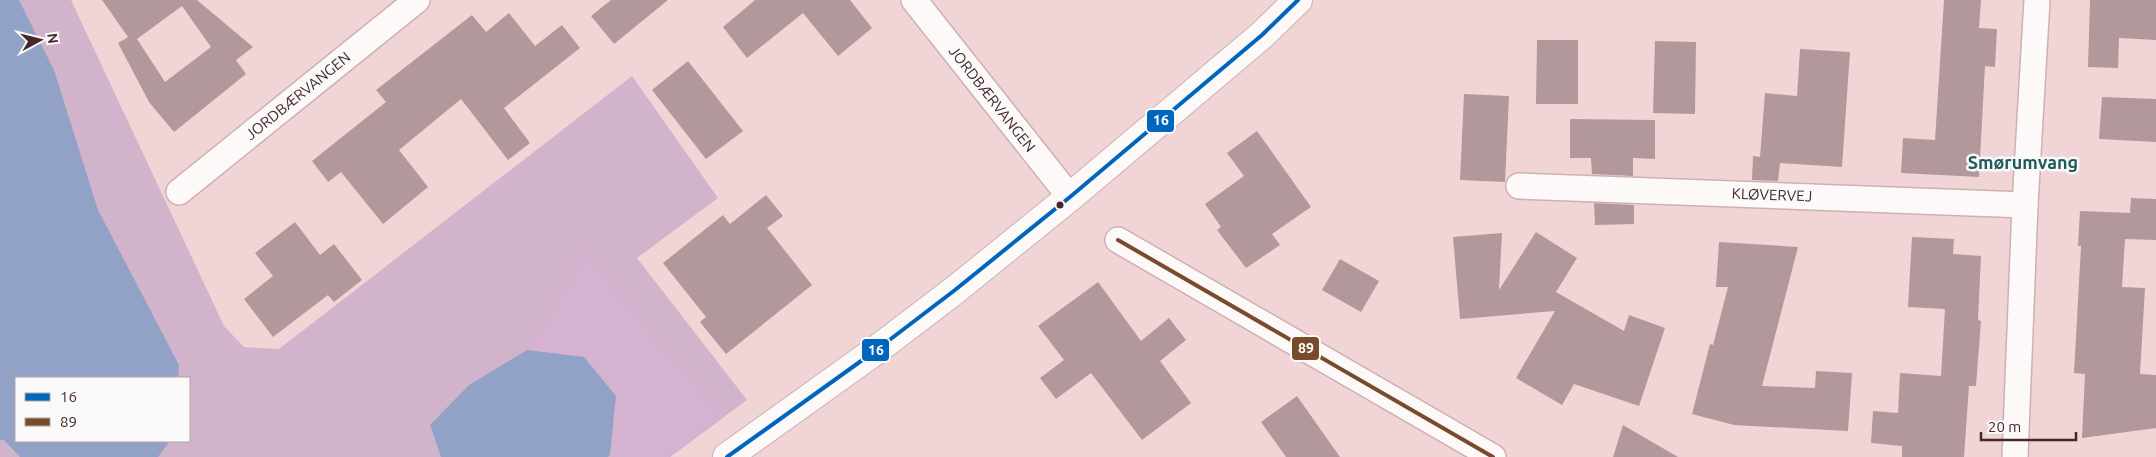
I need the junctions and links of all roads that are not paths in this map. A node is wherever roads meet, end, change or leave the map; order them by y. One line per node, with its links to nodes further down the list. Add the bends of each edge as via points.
1 (417, 0): 6 (street, JORDBÆRVANGEN)
2 (914, 0): 7 (street, JORDBÆRVANGEN)
3 (1298, 0): 7 (street, via 1262,35)
4 (2037, 0): 8 (street)
5 (1519, 186): 8 (street, KLØVERVEJ)
6 (179, 192)
7 (1070, 197): 10 (street, via 882,346)
8 (2025, 205): 12 (street)
9 (1118, 240): 11 (street)
10 (727, 457)
11 (1493, 457)
12 (2015, 457)

